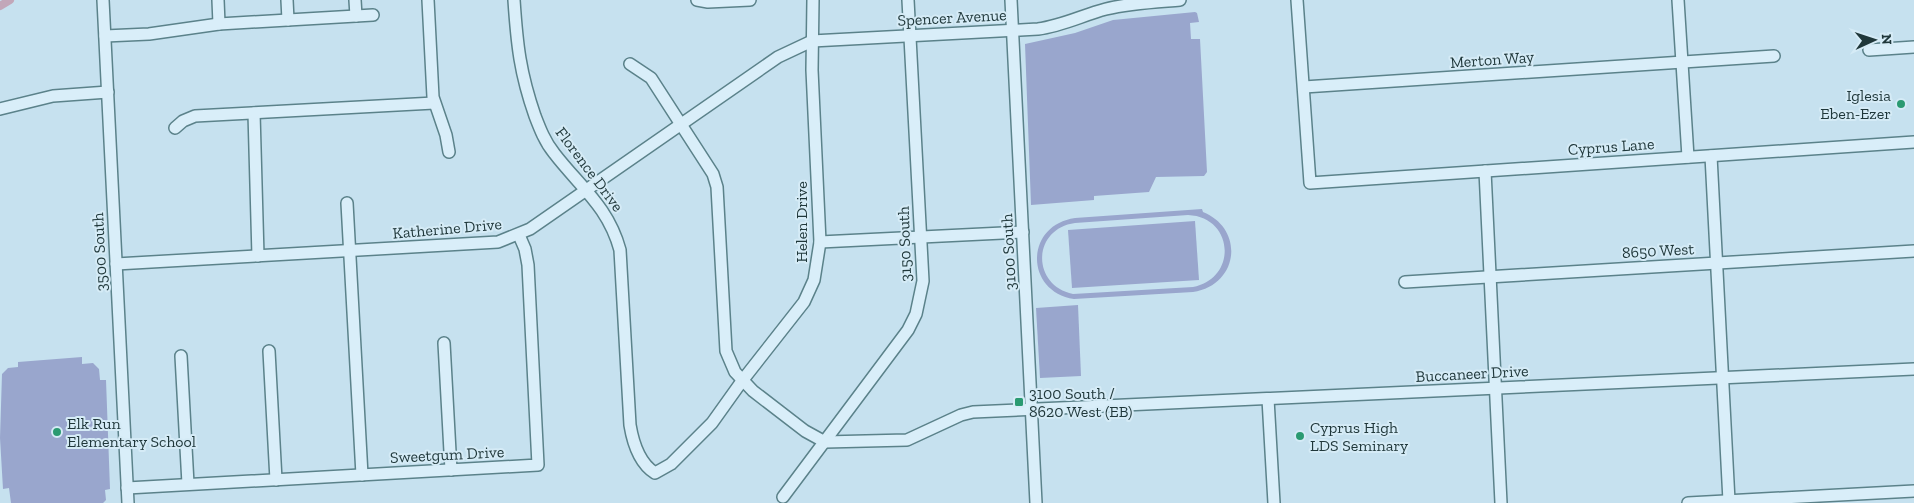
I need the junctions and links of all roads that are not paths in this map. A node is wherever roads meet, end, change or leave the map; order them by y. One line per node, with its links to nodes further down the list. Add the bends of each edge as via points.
1 (103, 0): 21 (street, 3500 South)
2 (218, 0): 19 (street)
3 (287, 0): 18 (street)
4 (355, 0): 16 (street)
5 (428, 0): 31 (street)
6 (514, 0): 41 (street, Florence Drive, via 523,83 539,125 554,154)
7 (697, 0): 8 (street)
8 (740, 0): 9 (street)
9 (750, 0)
10 (813, 0): 23 (street, Helen Drive)
11 (908, 0): 22 (street, 3150 South)
12 (1011, 0): 20 (street, 3100 South)
13 (1180, 0): 20 (street, Spencer Avenue, via 1135,3 1058,26)
14 (1297, 0): 29 (street)
15 (1678, 0): 27 (street)
16 (356, 16): 17 (street); 18 (street)
17 (373, 16)
18 (288, 20): 19 (street)
19 (219, 24): 21 (street, via 149,34)
20 (1013, 31): 22 (street, Spencer Avenue); 43 (street, 3100 South)
21 (105, 36): 30 (street, 3500 South)
22 (911, 36): 23 (street, Spencer Avenue); 45 (street, 3150 South)
23 (812, 41): 34 (street, Katherine Drive, via 778,57); 46 (street, Helen Drive)
24 (1914, 47): 25 (street)
25 (1869, 50)
26 (1774, 56): 27 (street, Merton Way)
27 (1681, 62): 29 (street, Merton Way); 39 (street)
28 (630, 64): 34 (street, via 650,78)
29 (1304, 87): 40 (street, Cyprus Lane, via 1310,183)
30 (108, 92): 32 (street, via 52,96); 51 (street, 3500 South)
31 (434, 103): 33 (street); 37 (street)
32 (0, 109)
33 (254, 113): 35 (street, via 195,116); 49 (street)
34 (682, 124): 41 (street, Katherine Drive); 59 (street, via 708,164 717,187 726,351 729,362)
35 (175, 128)
36 (1914, 142): 38 (street, Cyprus Lane)
37 (449, 152)
38 (1711, 156): 39 (street, Cyprus Lane); 50 (street)
39 (1688, 157): 40 (street, Cyprus Lane)
40 (1485, 171): 52 (street)
41 (587, 189): 44 (street, Katherine Drive); 65 (street, Florence Drive, via 609,219 620,250 630,425 636,449 647,468)
42 (347, 203): 47 (street)
43 (1023, 232): 45 (street); 62 (street, 3100 South)
44 (519, 235): 47 (street, Katherine Drive, via 490,244); 64 (street, Sweetgum Drive, via 528,265 538,465)
45 (921, 237): 46 (street); 63 (street, 3150 South, via 923,281 916,314 908,330)
46 (820, 242): 59 (street, Helen Drive, via 818,268 804,302)
47 (350, 251): 49 (street, Katherine Drive); 66 (street)
48 (1914, 251): 50 (street, 8650 West)
49 (258, 256): 51 (street, Katherine Drive)
50 (1717, 263): 52 (street, 8650 West); 58 (street)
51 (116, 264): 69 (street, 3500 South)
52 (1490, 277): 53 (street, 8650 West); 60 (street)
53 (1405, 282)
54 (444, 343): 64 (street)
55 (269, 351): 67 (street)
56 (181, 356): 68 (street)
57 (1914, 369): 58 (street, Buccaneer Drive)
58 (1723, 378): 60 (street, Buccaneer Drive); 72 (street)
59 (742, 381): 63 (street, via 805,432); 65 (street, Helen Drive, via 698,439 671,464)
60 (1496, 389): 61 (street, Buccaneer Drive); 76 (street)
61 (1268, 399): 62 (street, Buccaneer Drive); 75 (street)
62 (1031, 411): 63 (street, Buccaneer Drive, via 973,412 906,440); 74 (street, 3100 South)
63 (825, 442): 71 (street, 3150 South)
64 (451, 470): 66 (street, Sweetgum Drive)
65 (655, 473)
66 (362, 475): 67 (street, Sweetgum Drive)
67 (276, 480): 68 (street, Sweetgum Drive)
68 (188, 484): 69 (street, Sweetgum Drive)
69 (127, 488): 73 (street, 3500 South)
70 (1914, 491): 72 (street)
71 (783, 497)
72 (1729, 501): 77 (street)
73 (128, 503)
74 (1036, 503)
75 (1274, 503)
76 (1501, 503)
77 (1688, 503)

